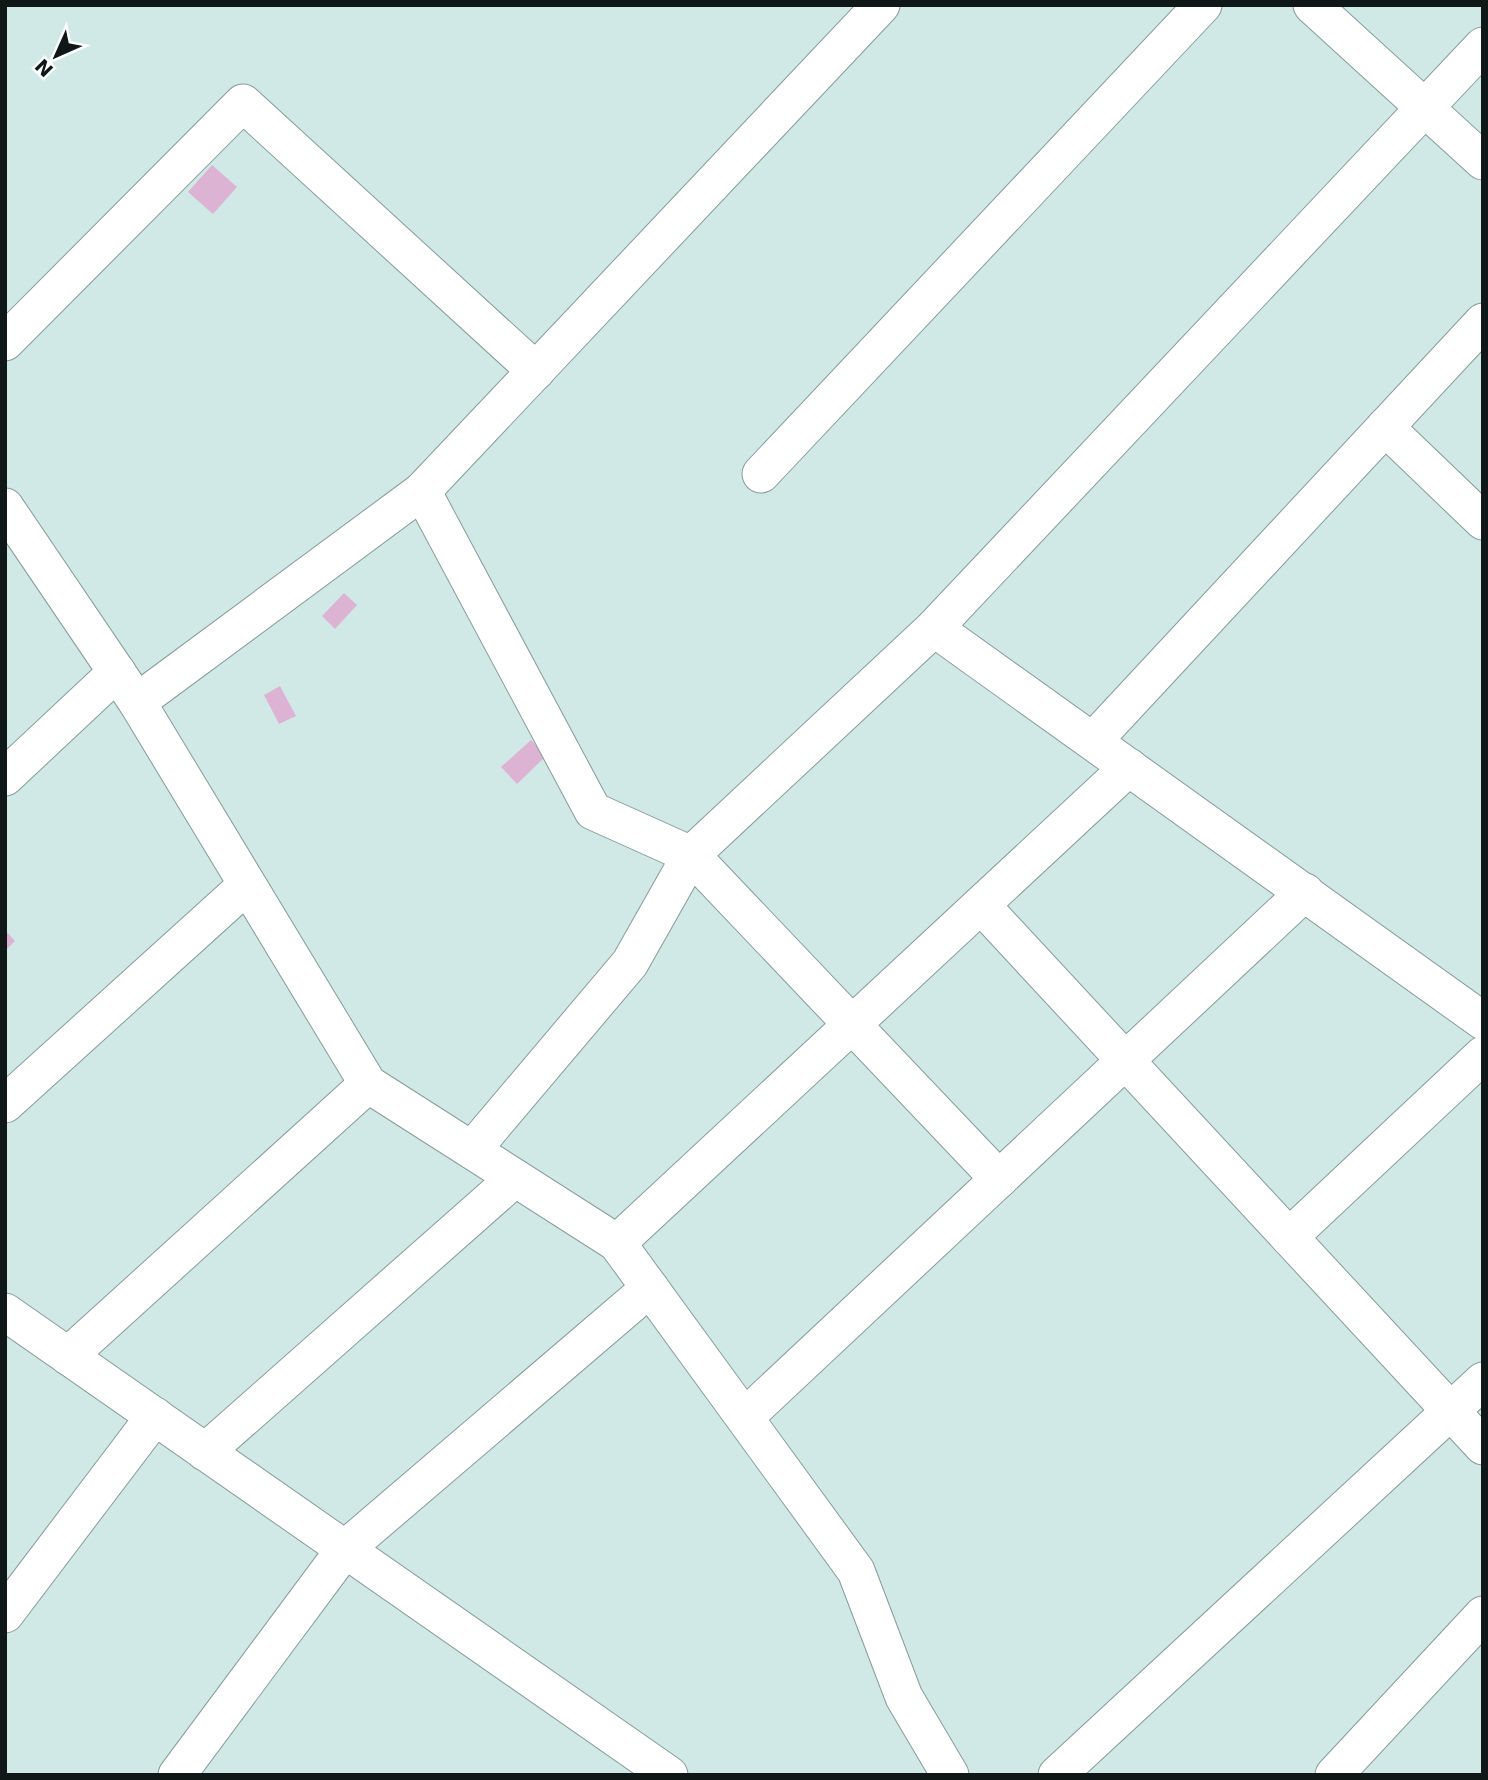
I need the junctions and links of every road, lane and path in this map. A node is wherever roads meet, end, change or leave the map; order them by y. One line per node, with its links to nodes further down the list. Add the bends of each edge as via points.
1 (881, 5): 9 (street)
2 (1203, 5): 11 (street)
3 (1312, 5): 5 (street)
4 (1483, 47): 5 (street)
5 (1425, 108): 6 (street); 15 (street)
6 (1483, 161)
7 (1483, 322): 10 (street)
8 (8, 334): 9 (street, via 243,103)
9 (536, 371): 12 (street)
10 (1385, 427): 14 (street); 18 (street)
11 (761, 474)
12 (422, 491): 17 (street); 21 (street, via 593,811)
13 (5, 508): 16 (street)
14 (1483, 521)
15 (934, 628): 18 (street); 21 (street)
16 (117, 672): 17 (street); 20 (street)
17 (137, 702): 22 (street)
18 (1093, 741): 19 (street)
19 (1129, 766): 23 (street); 24 (street)
20 (5, 777)
21 (691, 855): 26 (street); 31 (street, via 630,963)
22 (247, 885): 29 (street); 30 (street)
23 (1305, 892): 25 (street); 28 (street)
24 (981, 905): 26 (street); 28 (street)
25 (1483, 1021)
26 (852, 1024): 33 (street); 35 (street)
27 (1483, 1055): 34 (street)
28 (1125, 1060): 33 (street); 34 (street)
29 (368, 1084): 31 (street); 38 (street)
30 (5, 1104)
31 (472, 1150): 32 (street)
32 (515, 1178): 35 (street); 44 (street)
33 (999, 1179): 42 (street)
34 (1289, 1237): 40 (street)
35 (617, 1244): 36 (street)
36 (649, 1288): 42 (street); 45 (street)
37 (5, 1312): 38 (street)
38 (68, 1356): 41 (street)
39 (1483, 1381): 40 (street)
40 (1450, 1411): 43 (street); 51 (street)
41 (155, 1416): 44 (street); 46 (street)
42 (744, 1418): 50 (street, via 856,1571 904,1697)
43 (1483, 1446)
44 (205, 1452): 45 (street)
45 (345, 1549): 48 (street); 49 (street)
46 (5, 1615)
47 (1483, 1615): 52 (street)
48 (177, 1775)
49 (669, 1775)
50 (950, 1775)
51 (1057, 1775)
52 (1334, 1775)

